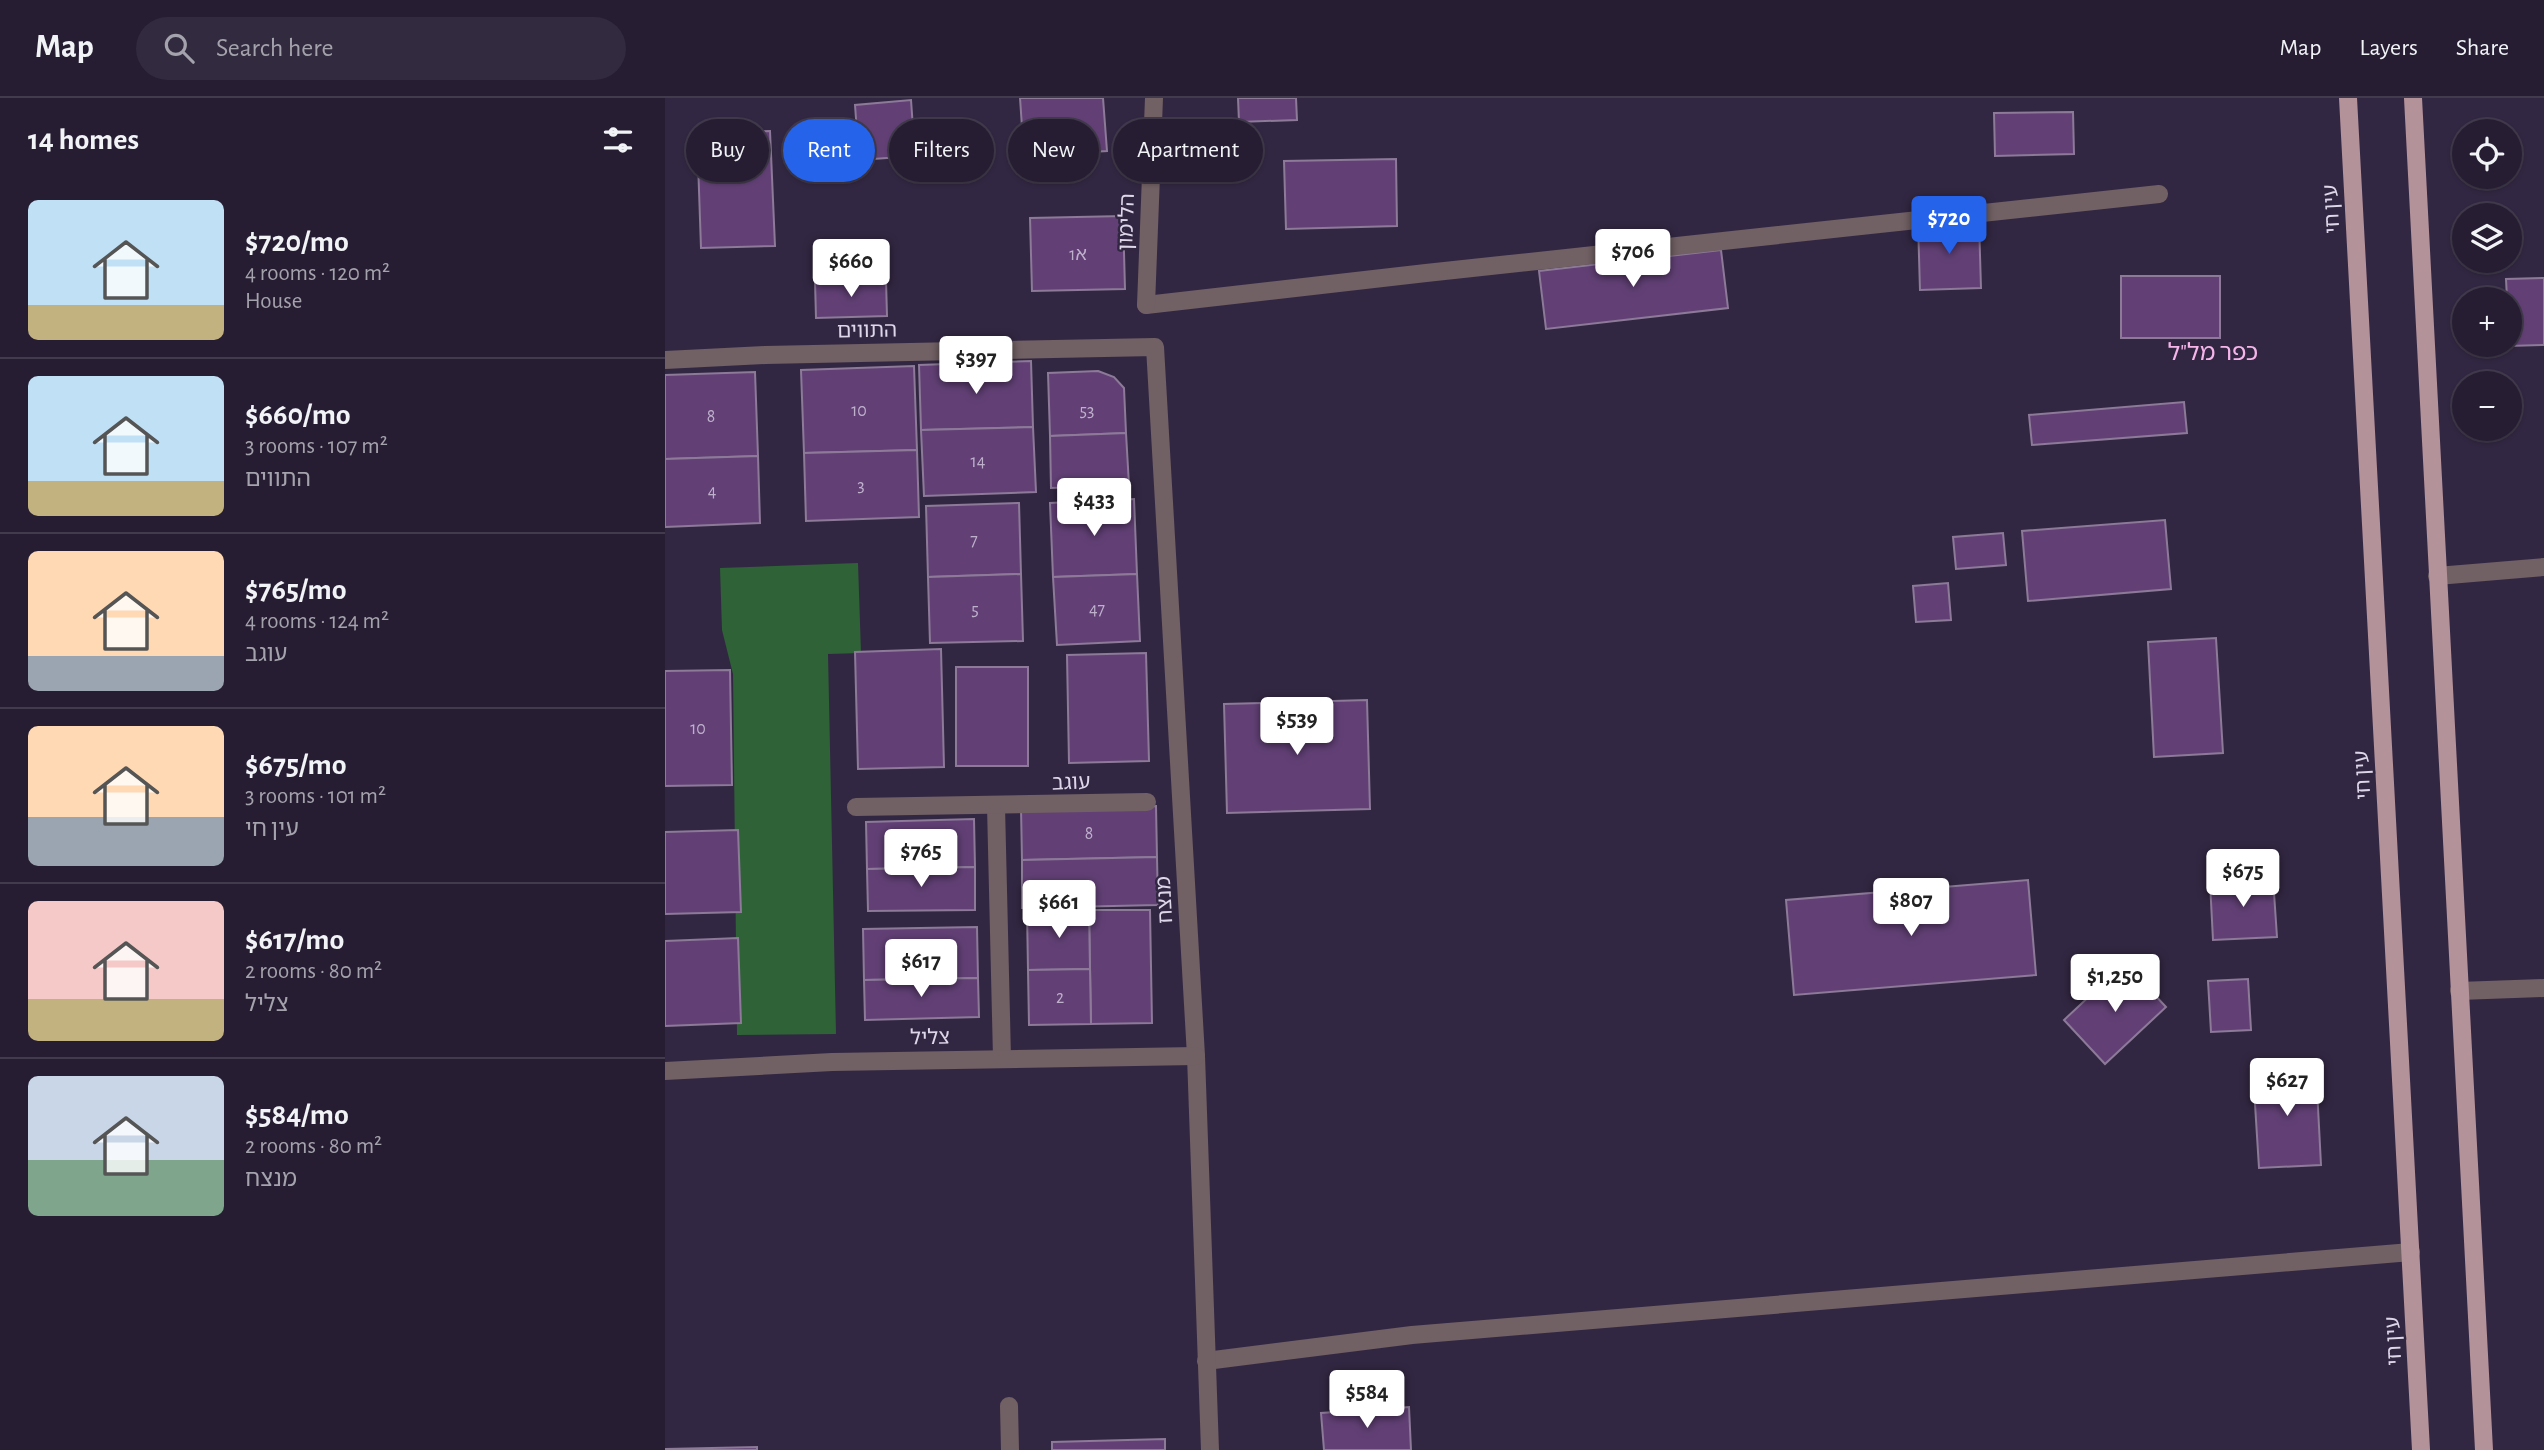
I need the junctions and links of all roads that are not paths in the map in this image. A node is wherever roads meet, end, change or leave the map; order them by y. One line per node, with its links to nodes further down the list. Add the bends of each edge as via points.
1 (1154, 98): 4 (street, הלימון, via 1146,305)
2 (2348, 98): 17 (main road, עין חי)
3 (2413, 98): 8 (main road)
4 (2159, 194)
5 (1155, 347): 6 (street, התווים); 14 (street, מנצח)
6 (665, 360)
7 (2544, 568): 8 (street)
8 (2437, 576): 13 (main road)
9 (1147, 802): 10 (street, עוגב)
10 (996, 806): 11 (street, עוגב); 15 (street)
11 (856, 807)
12 (2544, 988): 13 (street)
13 (2459, 991): 23 (main road)
14 (1196, 1056): 15 (street, צליל); 18 (street, מנצח)
15 (1002, 1058): 16 (street, צליל)
16 (665, 1071)
17 (2411, 1252): 18 (street, via 1412,1335); 22 (main road, עין חי)
18 (1206, 1361): 21 (street, מנצח)
19 (1009, 1406): 20 (street)
20 (1010, 1450)
21 (1210, 1450)
22 (2421, 1450)
23 (2484, 1450)

